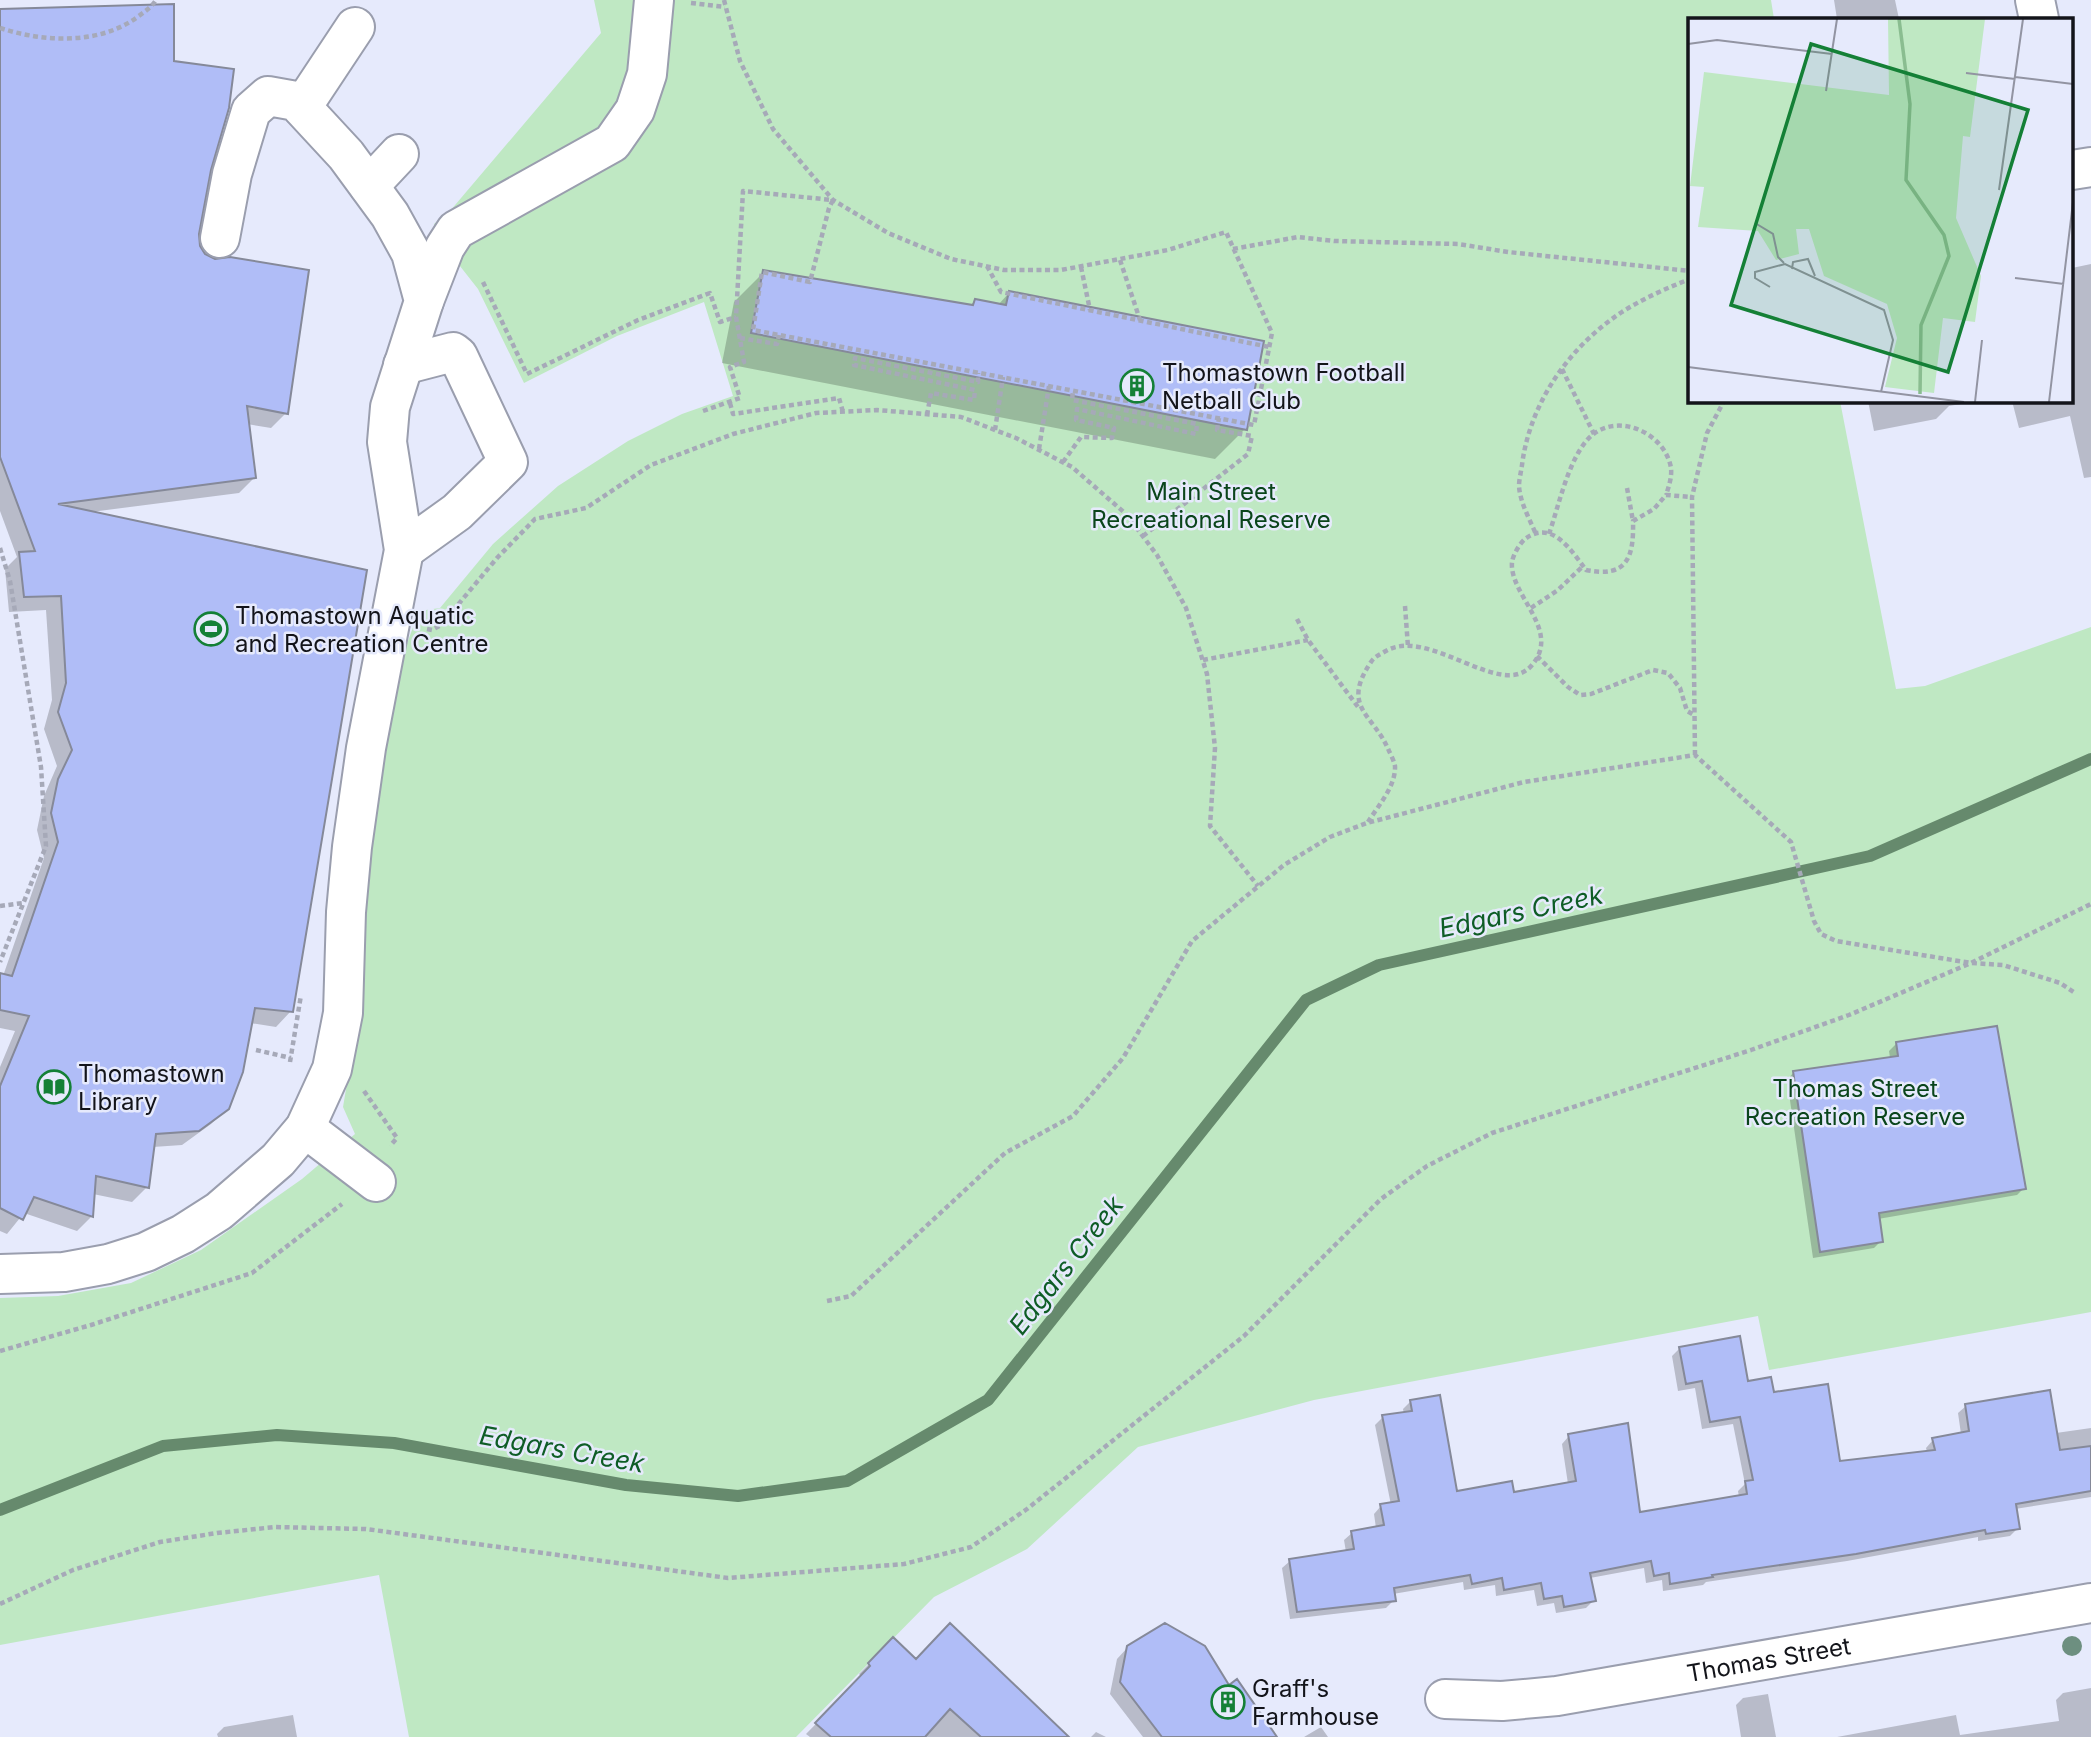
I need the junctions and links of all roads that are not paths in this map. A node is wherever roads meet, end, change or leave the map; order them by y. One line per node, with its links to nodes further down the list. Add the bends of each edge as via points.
1 (654, 0): 9 (street, via 647,74 635,110 612,143 456,230)
2 (2035, 0): 3 (street)
3 (2039, 18)
4 (355, 27): 5 (street)
5 (302, 107): 7 (street); 8 (street, via 296,101 268,96 251,111 232,174)
6 (399, 154): 7 (street)
7 (369, 186): 9 (street, via 414,259)
8 (220, 238)
9 (424, 301): 10 (street)
10 (403, 365): 11 (street, via 390,407 387,442); 11 (street, via 453,352 458,356 508,462 457,512)
11 (404, 550): 12 (street, via 352,847 343,1013 332,1069)
12 (305, 1128): 13 (street); 14 (street, via 278,1160 219,1211 146,1252 64,1272)
13 (376, 1182)
14 (0, 1275)
15 (2091, 1604): 16 (street, Thomas Street, via 1558,1696 1502,1701)
16 (1445, 1699)

